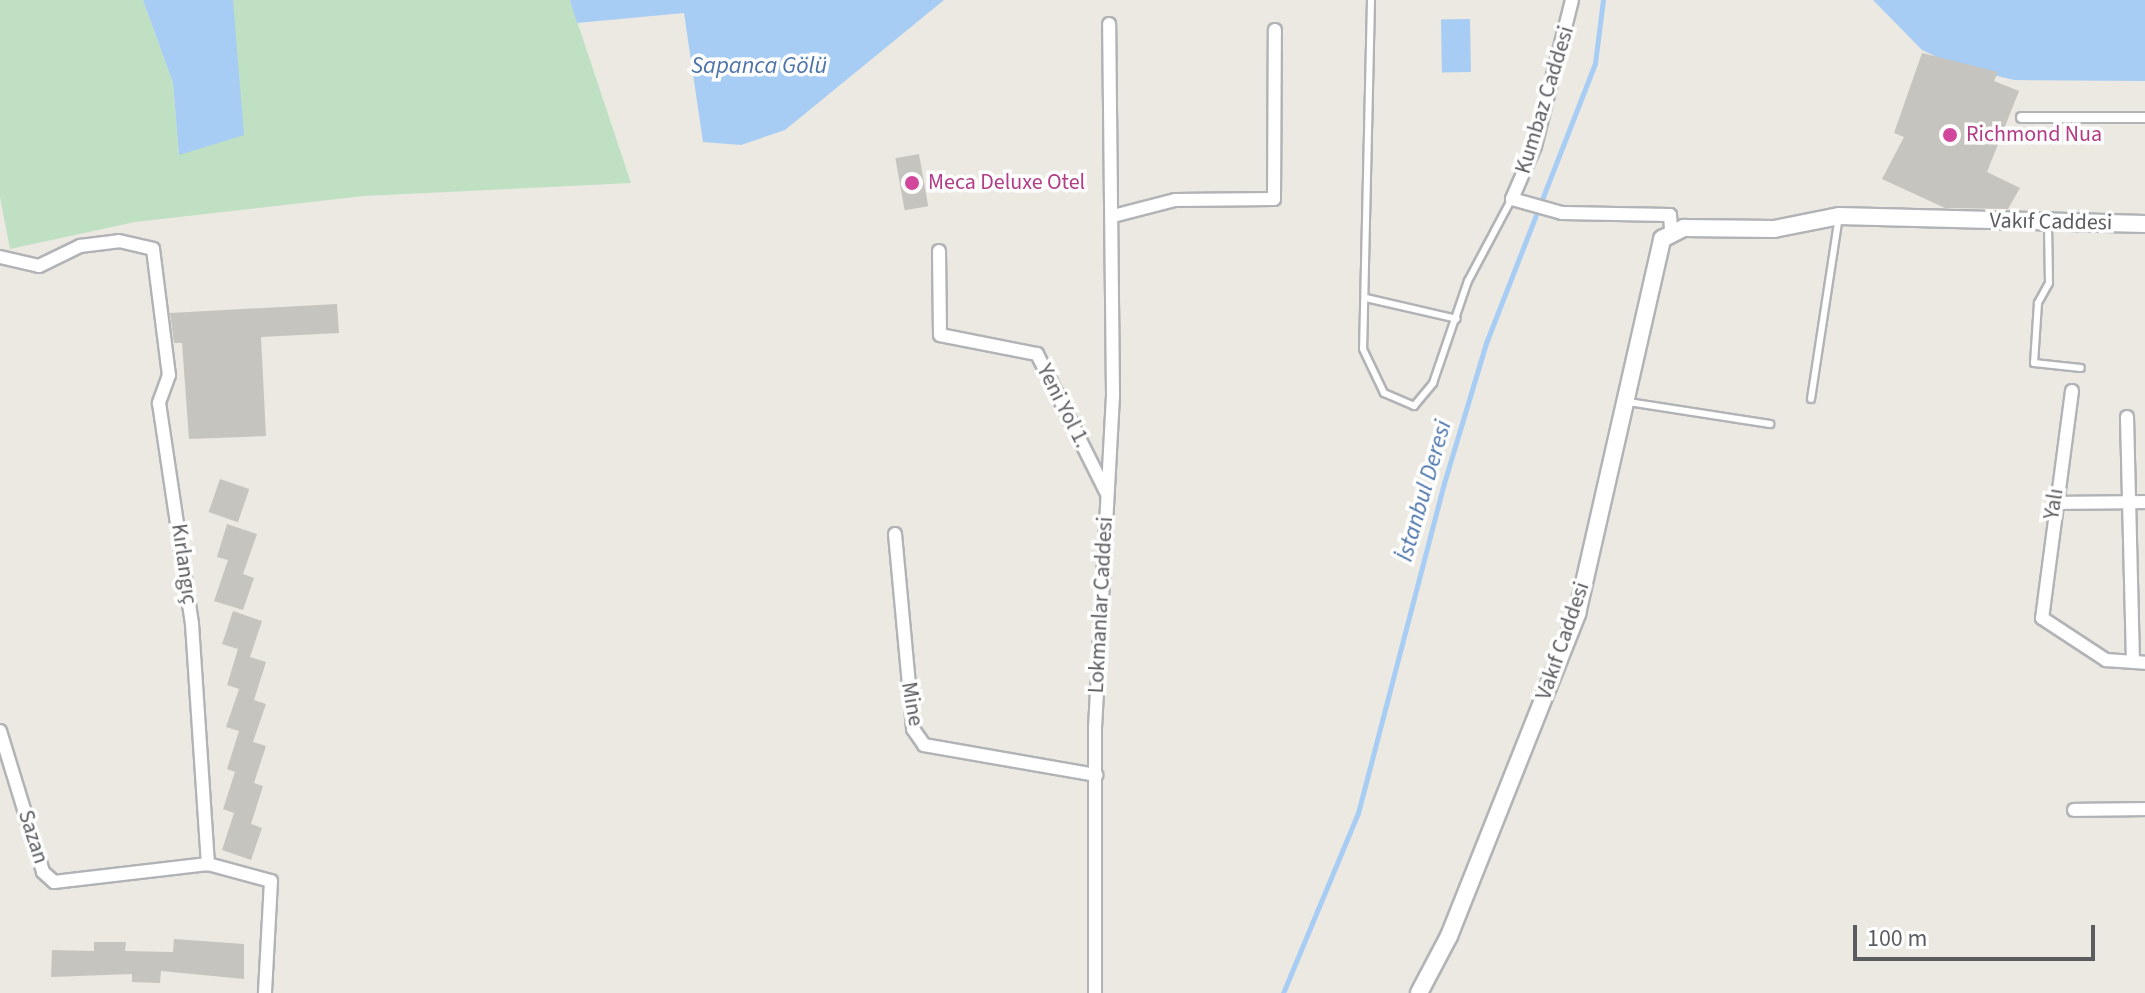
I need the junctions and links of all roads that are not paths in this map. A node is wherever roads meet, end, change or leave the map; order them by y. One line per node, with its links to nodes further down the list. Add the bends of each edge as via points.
1 (1371, 0): 15 (lane)
2 (1572, 0): 7 (street, Kumbaz Caddesi, via 1535,146)
3 (1109, 24): 8 (street, Lokmanlar Caddesi)
4 (1275, 30): 8 (street, via 1274,199 1175,200)
5 (2021, 117): 6 (street)
6 (2145, 117)
7 (1512, 199): 12 (street, via 1562,213 1670,215); 16 (lane, via 1468,281)
8 (1113, 216): 23 (street, Lokmanlar Caddesi)
9 (1839, 216): 10 (street, Vakıf Caddesi); 12 (street, Vakıf Caddesi, via 1774,229); 19 (lane)
10 (2048, 222): 11 (street, Vakıf Caddesi); 17 (lane, via 2049,283 2038,303 2034,363)
11 (2145, 224)
12 (1671, 231): 20 (street, Vakıf Caddesi, via 1651,261)
13 (939, 251): 23 (street, Yeni Yol 1., via 940,335 1037,354)
14 (0, 257): 33 (street, Kırlangıç, via 39,266 80,246 119,241 153,249 169,375 159,403 193,635)
15 (1366, 298): 16 (lane); 16 (lane, via 1363,349 1384,393 1414,406 1433,383)
16 (1457, 319)
17 (2081, 368)
18 (2072, 391): 25 (street, Yalı)
19 (1811, 399)
20 (1628, 402): 22 (lane); 36 (street, Vakıf Caddesi, via 1577,614 1449,936)
21 (2127, 417): 26 (street)
22 (1770, 424)
23 (1107, 492): 30 (street, Lokmanlar Caddesi)
24 (2145, 502): 26 (street)
25 (2055, 503): 26 (street); 28 (street, Yalı, via 2042,618 2106,660)
26 (2126, 503): 28 (street)
27 (895, 534): 30 (street, Mine, via 913,729 924,745)
28 (2139, 660)
29 (0, 731): 33 (street, Sazan, via 43,872 54,882)
30 (1096, 775): 35 (street, Lokmanlar Caddesi)
31 (2145, 809): 32 (street)
32 (2074, 810)
33 (208, 864): 34 (street, via 271,881)
34 (265, 993)
35 (1095, 993)
36 (1419, 993)

